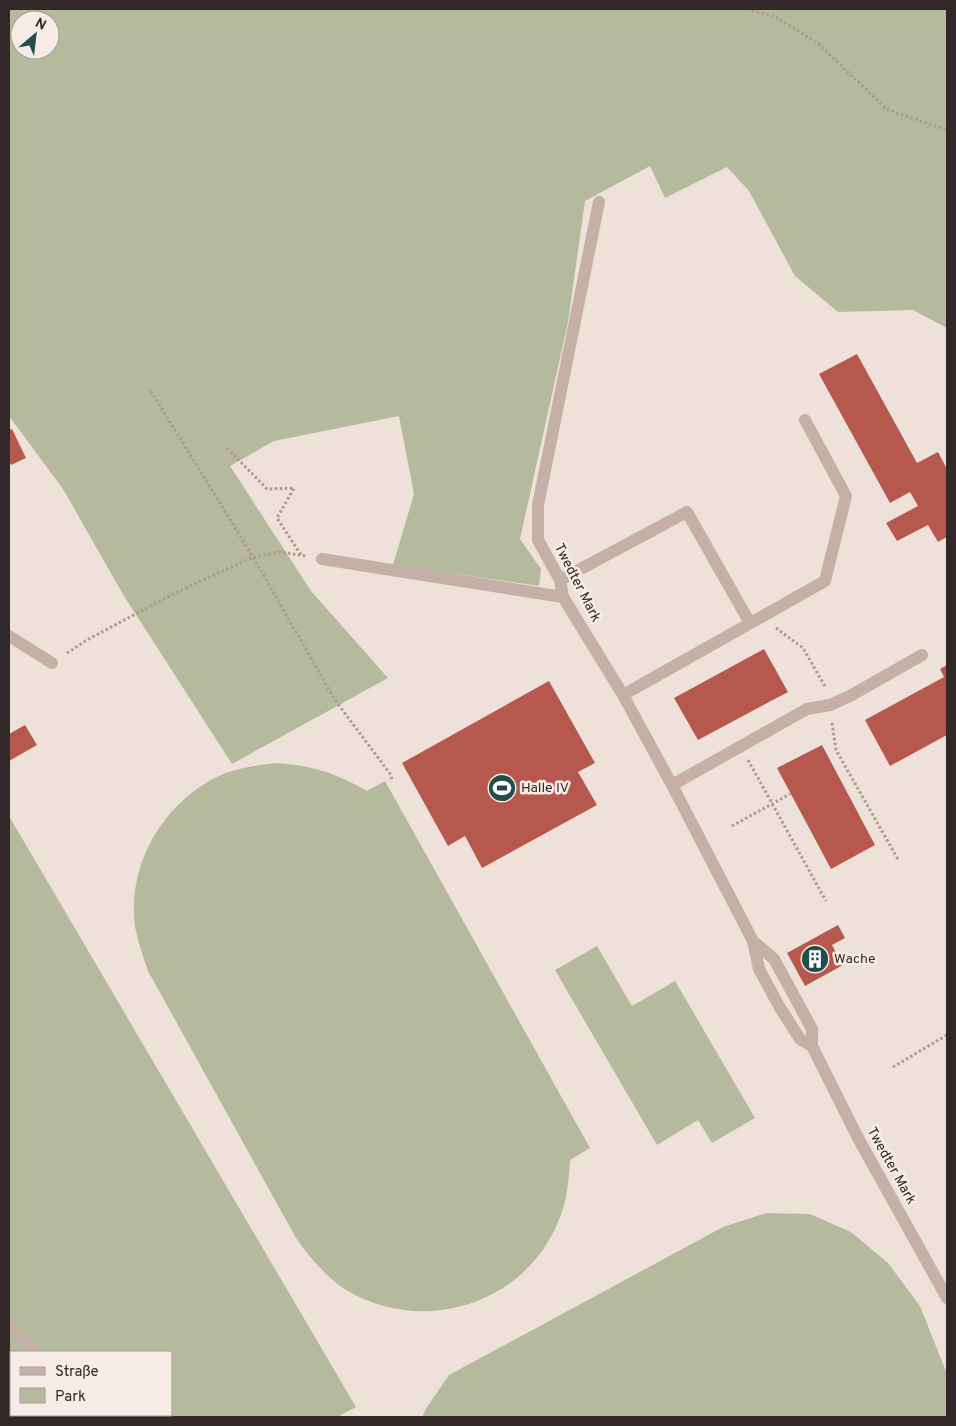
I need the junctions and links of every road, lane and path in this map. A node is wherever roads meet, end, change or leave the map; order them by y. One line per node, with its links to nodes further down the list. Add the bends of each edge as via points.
1 (747, 9): 2 (path, via 776,17 819,44 886,109)
2 (947, 130)
3 (599, 202): 10 (street, Twedter Mark, via 538,505 538,540)
4 (151, 391): 8 (path)
5 (805, 420): 12 (street, via 846,496 825,582)
6 (226, 448): 7 (path, via 267,489 294,488 277,518)
7 (301, 555): 8 (path, via 280,552); 9 (path)
8 (253, 557): 16 (path, via 164,599 87,640); 20 (path, via 335,700)
9 (322, 559): 11 (street)
10 (560, 580): 11 (street, Twedter Mark); 13 (street, via 687,512)
11 (564, 597): 17 (street, Twedter Mark)
12 (764, 615): 13 (street); 18 (path, via 767,621 803,648 827,690)
13 (750, 623): 17 (street)
14 (9, 636): 16 (street)
15 (922, 655): 18 (street)
16 (52, 663)
17 (622, 695): 21 (street, Twedter Mark)
18 (830, 704): 19 (street, via 807,709); 25 (path, via 836,750)
19 (741, 747): 21 (street); 23 (path)
20 (392, 780)
21 (672, 785): 27 (street, Twedter Mark)
22 (790, 794): 23 (path)
23 (772, 804): 24 (path); 26 (path)
24 (732, 826)
25 (900, 860)
26 (826, 901)
27 (753, 941): 29 (street, Twedter Mark, via 759,969 779,1006 800,1039); 29 (street, Twedter Mark, via 774,958 812,1028)
28 (947, 1035): 30 (path)
29 (812, 1046): 31 (street, Twedter Mark, via 858,1138)
30 (893, 1067)
31 (947, 1298)
32 (9, 1327): 33 (street)
33 (36, 1351)

